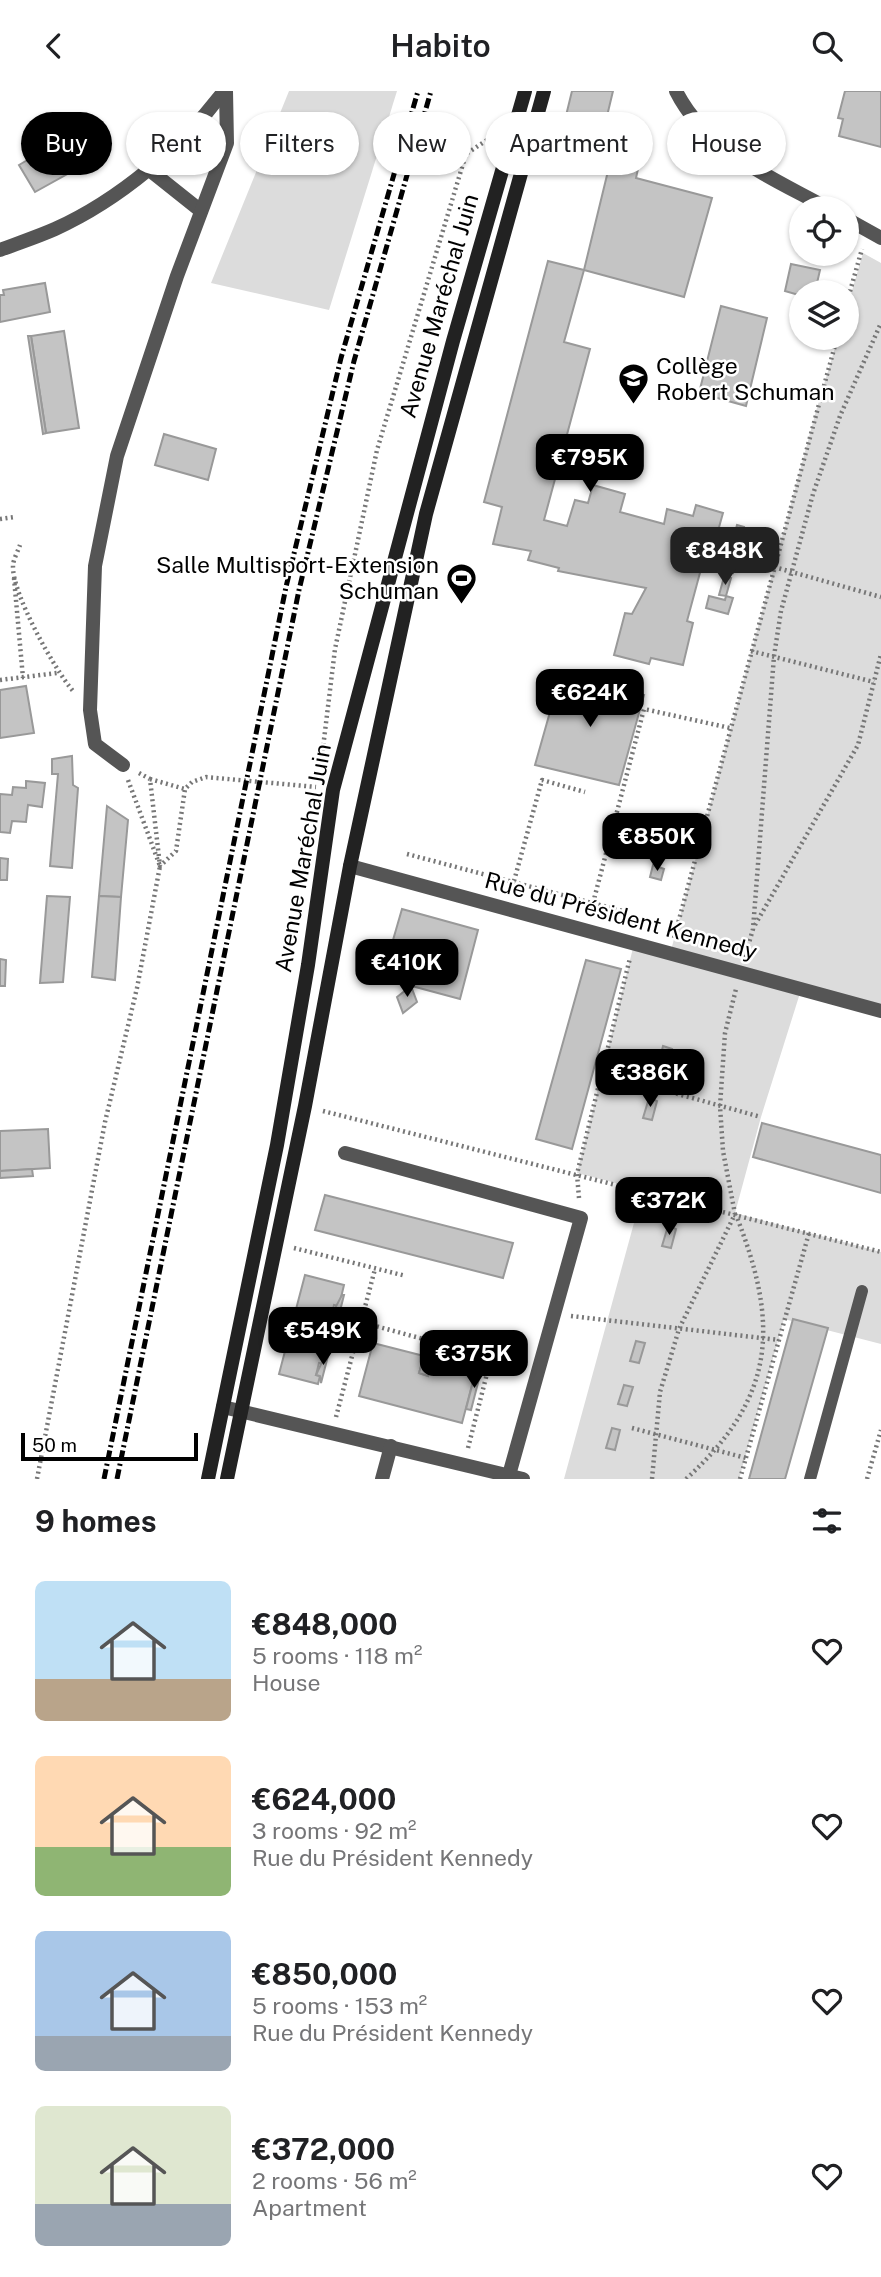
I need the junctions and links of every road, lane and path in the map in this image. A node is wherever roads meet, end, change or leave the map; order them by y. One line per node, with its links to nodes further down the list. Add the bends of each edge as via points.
1 (225, 91): 5 (street); 10 (street, via 227,143)
2 (525, 91): 72 (main road, Avenue Maréchal Juin, via 456,328 333,790 276,1145)
3 (544, 91): 42 (main road, Avenue Maréchal Juin, via 426,514)
4 (676, 91): 9 (street, via 687,113 714,143)
5 (208, 112)
6 (485, 142): 34 (path, via 466,154 377,450 335,649)
7 (138, 175): 14 (street, via 102,203 56,229)
8 (156, 175): 10 (street)
9 (806, 196)
10 (201, 211): 32 (street, via 117,456 95,566)
11 (859, 226): 12 (street)
12 (881, 238)
13 (863, 245): 15 (path)
14 (0, 250)
15 (853, 280)
16 (881, 323): 23 (path, via 840,416)
17 (834, 350): 22 (path)
18 (14, 517): 19 (path)
19 (0, 519)
20 (20, 545): 21 (path)
21 (13, 566): 28 (path, via 21,596); 29 (path)
22 (774, 567): 23 (path); 25 (path)
23 (791, 572): 24 (path); 27 (path)
24 (881, 597)
25 (751, 650): 27 (path); 33 (path)
26 (881, 654): 31 (path)
27 (774, 656): 31 (path); 46 (path)
28 (57, 673): 29 (path); 32 (path)
29 (23, 678): 30 (path)
30 (0, 680)
31 (874, 682): 46 (path, via 858,744)
32 (90, 710): 35 (street, via 95,744)
33 (730, 728): 44 (path, via 644,709); 48 (path)
34 (323, 764)
35 (122, 765): 36 (path); 41 (path)
36 (150, 779): 37 (path); 41 (path)
37 (185, 789): 38 (path, via 206,777); 41 (path, via 176,852)
38 (327, 789)
39 (585, 792): 43 (path, via 542,780)
40 (407, 854): 43 (path)
41 (160, 866): 83 (path, via 105,1122)
42 (350, 866): 47 (street, Rue du Président Kennedy); 52 (main road, Avenue Maréchal Juin)
43 (513, 881): 44 (path)
44 (593, 903): 45 (path)
45 (630, 913)
46 (753, 929): 49 (path)
47 (634, 944): 48 (street, Rue du Président Kennedy); 51 (path)
48 (670, 954): 49 (street, Rue du Président Kennedy)
49 (740, 972): 50 (street, Rue du Président Kennedy); 53 (path, via 725,1033)
50 (881, 1011)
51 (602, 1073): 53 (path); 56 (path)
52 (305, 1106): 56 (path); 60 (main road, Avenue Maréchal Juin)
53 (719, 1106): 54 (path); 57 (path)
54 (761, 1117)
55 (345, 1153): 58 (street)
56 (577, 1174): 57 (path); 58 (path)
57 (735, 1214): 59 (path); 67 (path); 68 (path, via 753,1259 764,1311)
58 (581, 1217): 65 (street)
59 (809, 1233): 61 (path); 69 (path)
60 (276, 1243): 62 (path); 73 (main road, Avenue Maréchal Juin)
61 (881, 1252)
62 (375, 1269): 63 (path); 66 (path)
63 (406, 1276)
64 (862, 1291): 90 (lane)
65 (554, 1314): 67 (path); 71 (street)
66 (361, 1322): 70 (path); 76 (path)
67 (679, 1329): 68 (path); 77 (path, via 660,1392)
68 (764, 1339): 69 (path); 79 (path, via 757,1380)
69 (779, 1340): 80 (path)
70 (491, 1357): 71 (path); 81 (path)
71 (539, 1371): 82 (street)
72 (223, 1407): 73 (street); 84 (main road, Avenue Maréchal Juin)
73 (242, 1411): 76 (street); 85 (main road, Avenue Maréchal Juin)
74 (632, 1428): 77 (path)
75 (881, 1430): 91 (path)
76 (333, 1431): 78 (street)
77 (658, 1433): 79 (path); 87 (path)
78 (391, 1446): 81 (street); 86 (street)
79 (716, 1449): 80 (path); 88 (path)
80 (747, 1458): 89 (path)
81 (464, 1464): 82 (street)
82 (516, 1477)
83 (37, 1479)
84 (208, 1479)
85 (227, 1479)
86 (382, 1479)
87 (652, 1479)
88 (686, 1479)
89 (740, 1479)
90 (810, 1479)
91 (867, 1479)

